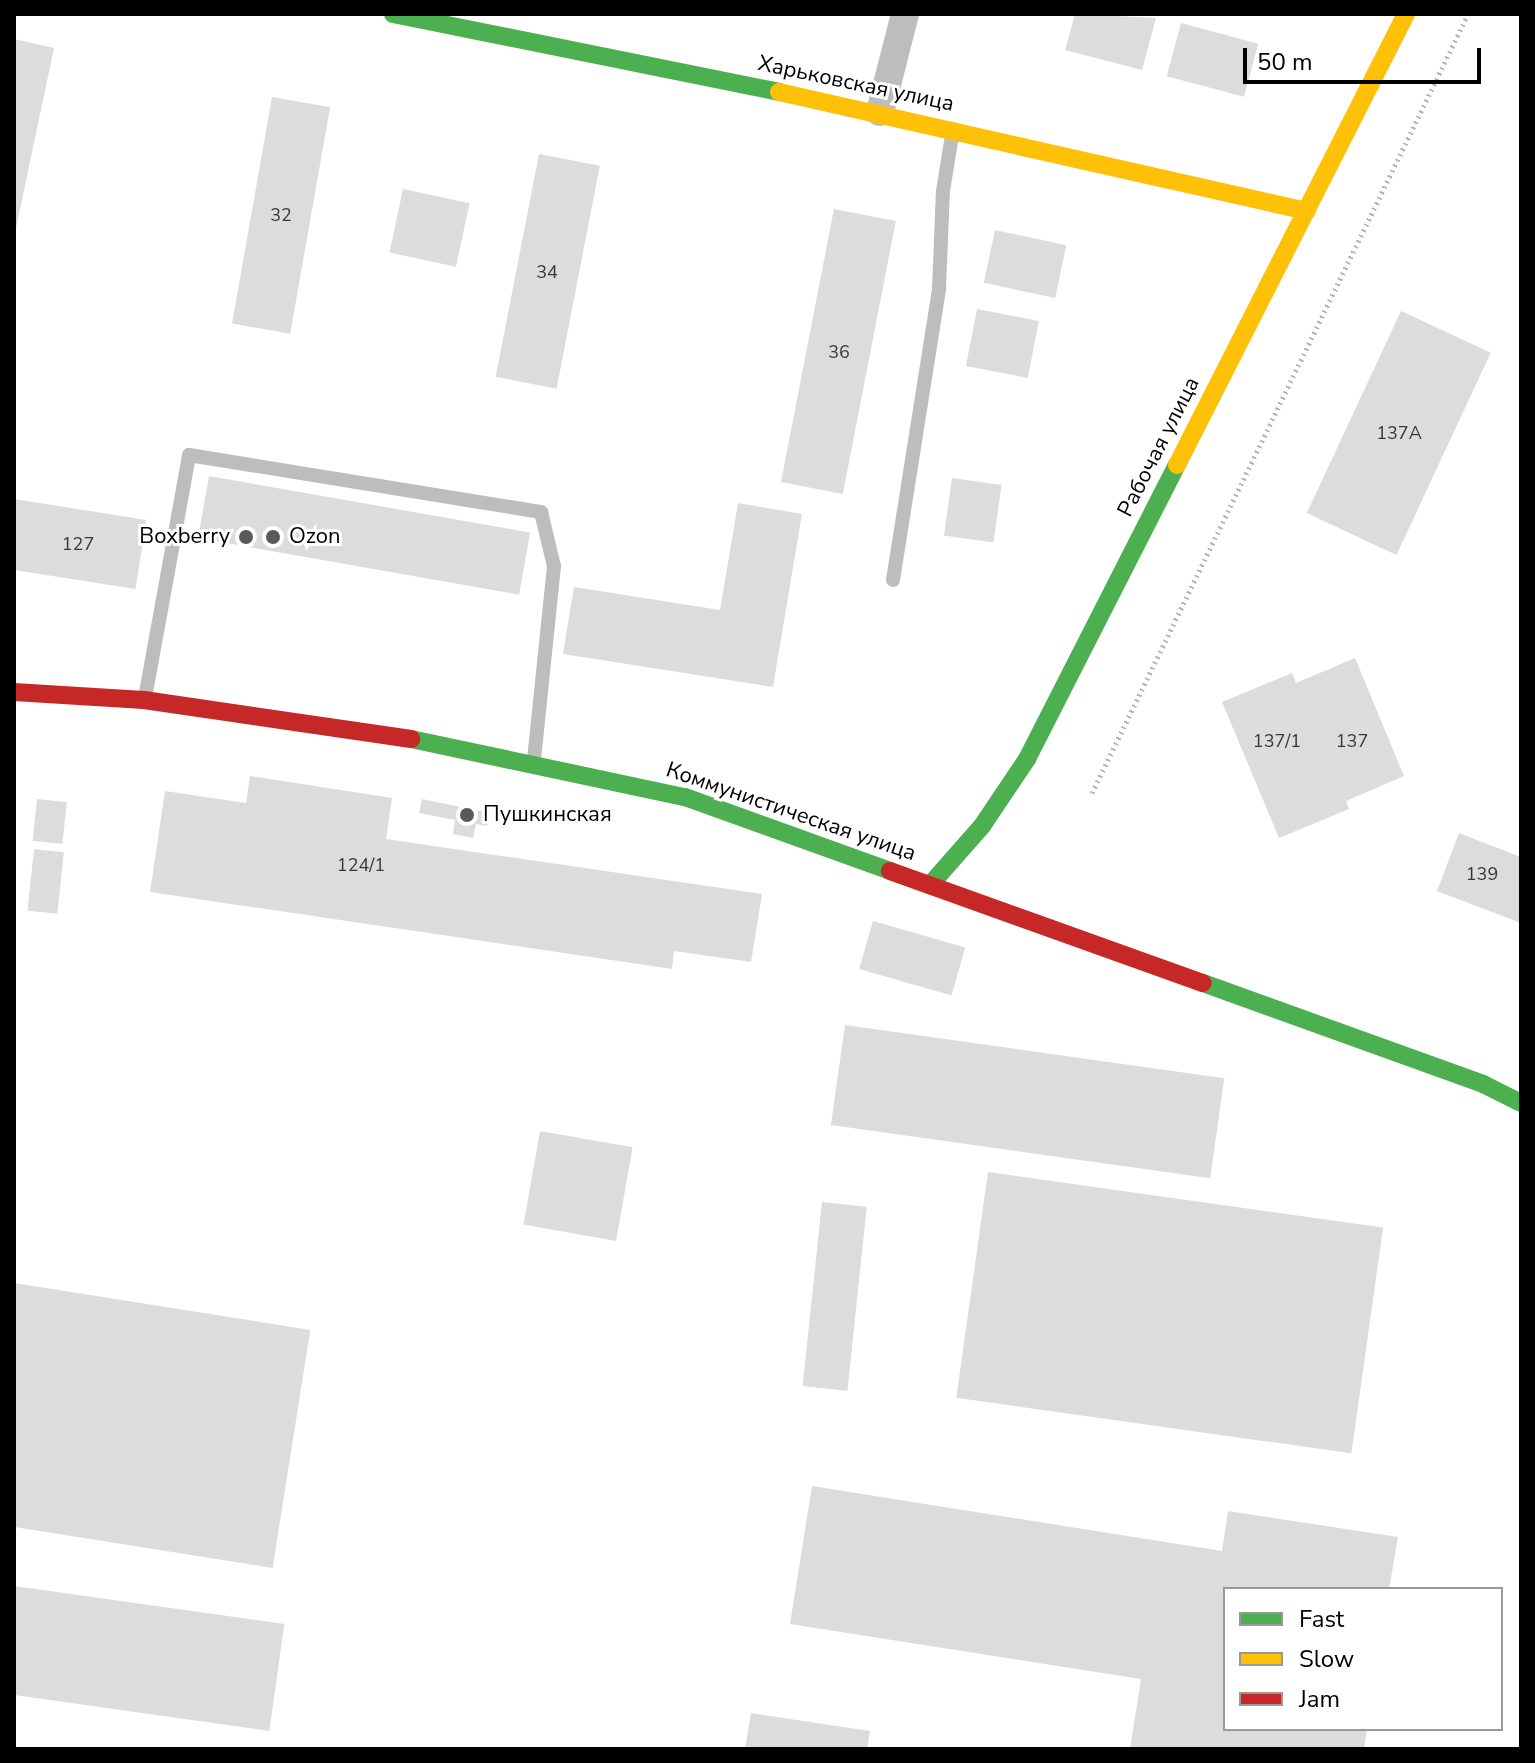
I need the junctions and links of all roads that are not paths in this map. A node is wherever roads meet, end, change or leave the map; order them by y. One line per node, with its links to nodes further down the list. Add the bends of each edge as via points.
1 (393, 14): 4 (street, Харьковская улица)
2 (905, 14): 4 (street)
3 (1406, 14): 6 (street, Рабочая улица)
4 (880, 112): 5 (street, Харьковская улица)
5 (953, 128): 6 (street, Харьковская улица); 7 (lane, via 943,191 939,289)
6 (1307, 211): 11 (street, Рабочая улица, via 1027,759 982,826)
7 (893, 580)
8 (14, 692): 9 (street, Коммунистическая улица)
9 (144, 700): 10 (street, Коммунистическая улица); 10 (lane, via 189,455 541,512 554,566)
10 (534, 761): 11 (street, Коммунистическая улица, via 685,797)
11 (930, 885): 12 (street, Коммунистическая улица, via 1483,1084)
12 (1521, 1103)

